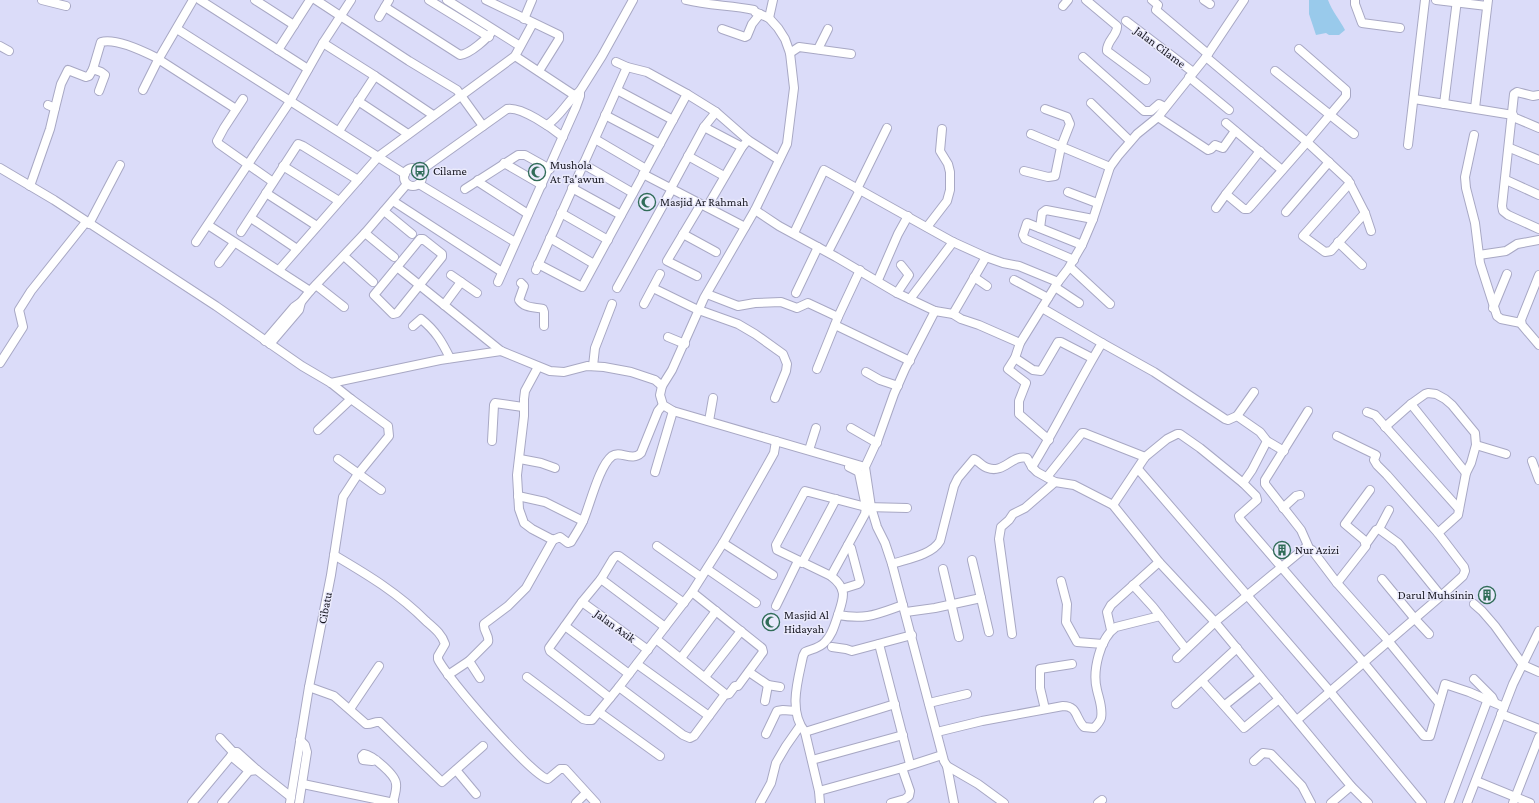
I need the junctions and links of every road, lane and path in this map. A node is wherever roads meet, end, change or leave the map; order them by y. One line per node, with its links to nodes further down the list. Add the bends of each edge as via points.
1 (42, 0): 26 (street)
2 (193, 0): 35 (street)
3 (200, 0): 46 (street)
4 (255, 0): 34 (street)
5 (310, 0): 34 (street)
6 (316, 0): 28 (street)
7 (351, 0): 28 (street)
8 (429, 0): 40 (street)
9 (447, 0): 39 (street)
10 (486, 0): 31 (street)
11 (532, 0): 31 (street)
12 (633, 0): 66 (street, via 602,56)
13 (686, 0): 22 (street, via 713,5)
14 (773, 0): 30 (street)
15 (1086, 0): 23 (street)
16 (1244, 0): 50 (street)
17 (1355, 0): 36 (street, via 1362,22)
18 (1425, 0): 71 (street)
19 (1436, 0): 20 (street)
20 (1456, 1): 24 (street); 75 (street)
21 (1158, 2): 50 (street, Jalan Cilame, via 1156,10)
22 (739, 3): 27 (street)
23 (1096, 3): 62 (street, via 1118,27 1107,50)
24 (1488, 3): 77 (street)
25 (387, 4): 29 (street); 40 (street, via 460,55)
26 (66, 6)
27 (760, 14): 30 (street); 37 (street, via 745,37)
28 (340, 16): 41 (street); 68 (street)
29 (379, 17)
30 (769, 18): 48 (street, via 785,39)
31 (524, 19): 33 (street)
32 (1126, 21): 60 (street, Jalan Cilame)
33 (533, 23): 43 (street); 58 (street, via 559,36)
34 (294, 25): 46 (street)
35 (177, 28): 53 (street); 72 (street)
36 (1400, 28)
37 (722, 29)
38 (828, 29): 44 (street)
39 (493, 30): 40 (street); 43 (street)
40 (488, 37)
41 (323, 43): 57 (street); 61 (street)
42 (0, 46): 47 (street)
43 (520, 46): 51 (street)
44 (818, 49): 48 (street, via 799,46); 49 (street)
45 (1299, 49): 84 (street, via 1346,90 1345,97)
46 (278, 50): 57 (street)
47 (9, 51)
48 (790, 52): 114 (street, via 794,88 787,144)
49 (851, 54)
50 (1207, 55): 60 (street); 105 (street)
51 (515, 56): 58 (street); 68 (street)
52 (1082, 57): 76 (street, via 1146,112 1159,104)
53 (158, 60): 56 (street, via 142,50 106,40 100,42); 63 (street); 78 (street)
54 (616, 62): 55 (street)
55 (627, 67): 64 (street); 67 (street, via 647,72)
56 (93, 69): 65 (street, via 104,75); 139 (street, via 86,77 67,71 52,106 50,129)
57 (308, 69): 72 (street)
58 (539, 71): 66 (street)
59 (1275, 71): 84 (street)
60 (1191, 74): 76 (street); 80 (street, Jalan Cilame)
61 (375, 76): 73 (street); 82 (street)
62 (1146, 80)
63 (143, 90)
64 (617, 90): 83 (street); 87 (street)
65 (99, 91)
66 (577, 93): 89 (street); 101 (street, via 580,96)
67 (687, 94): 81 (street); 87 (street)
68 (461, 95): 82 (street); 90 (street)
69 (1539, 95): 85 (street, via 1515,93)
70 (243, 99): 78 (street)
71 (1414, 99): 75 (street); 107 (street)
72 (290, 100): 95 (street); 118 (street)
73 (358, 102): 95 (street); 97 (street)
74 (1091, 103): 104 (street)
75 (1444, 104): 77 (street)
76 (1165, 108): 86 (street)
77 (1476, 108): 85 (street)
78 (236, 109): 118 (street, via 217,141)
79 (1045, 109): 109 (street, via 1068,119 1070,124)
80 (1229, 110)
81 (716, 112): 91 (street); 103 (street)
82 (433, 115): 97 (street)
83 (605, 115): 102 (street); 106 (street)
84 (1329, 115): 99 (street); 105 (street)
85 (1513, 116): 93 (street); 110 (street)
86 (1158, 117): 96 (street, via 1208,150 1215,145 1223,148); 104 (street)
87 (673, 120): 106 (street)
88 (1226, 123): 96 (street)
89 (548, 125): 90 (street, via 513,108); 101 (street)
90 (483, 126): 126 (street)
91 (704, 127): 108 (street); 113 (street)
92 (887, 128): 143 (street)
93 (1539, 128)
94 (942, 129): 168 (street, via 940,151 948,164 950,190 947,202)
95 (339, 131): 112 (street)
96 (1235, 131): 111 (street)
97 (408, 134): 112 (street)
98 (1031, 134): 109 (street)
99 (1354, 134)
100 (1474, 134): 190 (street, via 1465,182 1475,223)
101 (563, 137): 124 (street)
102 (595, 139): 119 (street); 127 (street)
103 (748, 140): 108 (street); 114 (street)
104 (1130, 141): 122 (street)
105 (1307, 142): 116 (street); 125 (street)
106 (660, 144): 127 (street)
107 (1408, 145)
108 (742, 147): 130 (street)
109 (1061, 147): 122 (street); 128 (street, via 1055,176 1048,177)
110 (1510, 148): 115 (street); 133 (street)
111 (1260, 151): 125 (street); 147 (street)
112 (379, 156): 129 (street); 131 (street)
113 (688, 156): 130 (street); 141 (street)
114 (779, 160): 154 (street)
115 (1539, 160)
116 (1329, 162): 135 (street); 157 (street)
117 (504, 163): 124 (street, via 521,154); 132 (street); 138 (street)
118 (247, 164): 134 (street); 165 (street)
119 (583, 164): 140 (street); 144 (street)
120 (120, 166): 164 (street)
121 (283, 166): 131 (street, via 299,144); 134 (street); 149 (street)
122 (1110, 167): 151 (street)
123 (0, 168): 139 (street)
124 (550, 168): 138 (street)
125 (1282, 170): 147 (street, via 1248,209 1244,209)
126 (420, 171): 129 (street, via 410,169); 137 (street)
127 (645, 171): 141 (street); 144 (street)
128 (1024, 171)
129 (405, 174): 136 (street)
130 (724, 176): 152 (street)
131 (358, 180): 149 (street)
132 (478, 180): 142 (street); 159 (street, via 480,184)
133 (1506, 180): 148 (street); 170 (street, via 1503,211 1508,216)
134 (273, 182): 146 (street)
135 (1350, 183): 158 (street); 183 (street, via 1303,236 1325,252 1330,251)
136 (407, 184): 137 (street); 150 (street)
137 (420, 184): 181 (street)
138 (542, 185): 159 (street)
139 (30, 186): 164 (street)
140 (572, 188): 156 (street); 160 (street)
141 (671, 188): 152 (street); 219 (street)
142 (465, 189)
143 (858, 189): 161 (street); 174 (street, via 824,170); 189 (street)
144 (633, 192): 160 (street)
145 (1068, 192): 151 (street)
146 (266, 193): 162 (street); 166 (street)
147 (1226, 194): 153 (street)
148 (1539, 195)
149 (339, 201): 166 (street)
150 (393, 201): 155 (street); 202 (street)
151 (1098, 203): 163 (street)
152 (704, 206): 167 (street); 176 (street)
153 (1216, 208)
154 (754, 210): 167 (street); 174 (street)
155 (384, 211): 173 (street); 175 (street)
156 (561, 212): 177 (street); 178 (street)
157 (1286, 212)
158 (1365, 212): 171 (street); 183 (street)
159 (528, 214): 181 (street)
160 (621, 216): 178 (street)
161 (908, 216): 168 (street); 209 (street)
162 (251, 218): 172 (street); 187 (street)
163 (1093, 219): 169 (street, via 1045,210 1042,213); 185 (street)
164 (88, 223): 243 (street, via 216,306); 253 (street, via 19,310 22,330)
165 (208, 225): 180 (street); 184 (street)
166 (317, 226): 187 (street)
167 (745, 227): 224 (street)
168 (927, 227): 182 (street)
169 (1040, 228): 185 (street); 195 (street, via 1028,223 1024,238)
170 (1539, 229)
171 (1371, 231)
172 (242, 232)
173 (365, 233): 191 (street); 193 (street)
174 (794, 233): 186 (street)
175 (412, 234)
176 (683, 234): 188 (street); 207 (street, via 667,261)
177 (550, 238): 196 (street); 196 (street, via 537,267 582,286)
178 (608, 240): 196 (street)
179 (1539, 240): 190 (street, via 1517,244 1506,251)
180 (196, 242)
181 (515, 242): 202 (street)
182 (953, 242): 192 (street); 226 (street)
183 (1338, 242): 198 (street)
184 (234, 243): 194 (street); 200 (street)
185 (1082, 245): 195 (street)
186 (818, 247): 189 (street); 221 (street)
187 (297, 248): 200 (street)
188 (716, 252)
189 (828, 252): 201 (street)
190 (1479, 255): 234 (street)
191 (344, 256): 211 (street); 218 (street)
192 (986, 257): 208 (street); 215 (street, via 1019,266)
193 (394, 258)
194 (219, 263)
195 (1072, 263): 215 (street); 230 (street)
196 (594, 264)
197 (901, 265): 223 (street, via 909,274)
198 (1362, 265)
199 (397, 267): 216 (street); 216 (street, via 374,296 392,314 397,313); 216 (street, via 423,239 442,254)
200 (279, 270): 218 (street)
201 (860, 270): 209 (street); 238 (street)
202 (502, 272): 213 (street)
203 (660, 274): 220 (street)
204 (1506, 274): 234 (street)
205 (451, 275): 212 (street)
206 (1539, 275): 239 (street)
207 (697, 276)
208 (974, 277): 217 (street); 237 (street)
209 (878, 280): 223 (street)
210 (1014, 280): 225 (street)
211 (373, 282)
212 (461, 282): 222 (street); 231 (street)
213 (498, 282)
214 (521, 283): 241 (street, via 524,286 519,300 524,306 542,309)
215 (1057, 285): 225 (street); 227 (street)
216 (419, 286): 231 (street)
217 (987, 286)
218 (313, 288): 232 (street); 243 (street, via 301,302 299,310)
219 (618, 288)
220 (653, 288): 229 (street); 235 (street)
221 (796, 292)
222 (477, 293)
223 (897, 293): 226 (street)
224 (707, 294): 235 (street); 238 (street, via 738,306 781,302 797,308 808,303)
225 (1048, 298): 233 (street)
226 (910, 299): 236 (street)
227 (1079, 303)
228 (612, 304): 254 (street, via 595,348)
229 (644, 304)
230 (1110, 304)
231 (444, 305): 248 (street)
232 (344, 308)
233 (1042, 308): 244 (street); 246 (street)
234 (1493, 308): 239 (street, via 1501,319)
235 (699, 311): 245 (street); 263 (street, via 738,324 783,354 786,371)
236 (935, 311): 237 (street); 252 (street)
237 (953, 314): 246 (street)
238 (836, 321): 252 (street); 256 (street)
239 (1522, 323): 247 (street)
240 (413, 326): 250 (street, via 421,319 432,328)
241 (544, 326)
242 (668, 337): 245 (street)
243 (267, 343): 258 (street)
244 (1102, 343): 271 (street, via 1154,372 1225,419); 278 (street)
245 (685, 344): 259 (street)
246 (1020, 344): 251 (street)
247 (1539, 345)
248 (501, 350): 250 (street); 255 (street)
249 (1090, 357): 251 (street, via 1058,342 1041,371 1033,370)
250 (450, 358): 258 (street)
251 (1015, 358): 278 (street, via 1008,370 1026,383 1019,401 1019,414)
252 (910, 361): 260 (street)
253 (0, 363)
254 (593, 366): 255 (street, via 564,372); 259 (street, via 631,372 655,380)
255 (538, 367): 267 (street, via 525,391)
256 (817, 369)
257 (866, 372): 260 (street)
258 (331, 382): 264 (street)
259 (662, 386): 266 (street, via 660,395)
260 (898, 386): 281 (street)
261 (1254, 392): 271 (street)
262 (713, 398): 272 (street)
263 (775, 398)
264 (351, 399): 276 (street); 298 (street, Cibatu, via 388,426 389,436)
265 (1411, 404): 273 (street); 283 (street, via 1425,394 1441,396 1452,405 1475,433); 297 (street)
266 (663, 405): 268 (street); 314 (street, via 658,410 641,453 634,457 616,454 603,466)
267 (523, 407): 279 (street, via 495,403); 290 (street)
268 (673, 411): 272 (street); 296 (street)
269 (1308, 411): 286 (street)
270 (1367, 412): 273 (street, via 1375,415)
271 (1237, 416): 280 (street, via 1260,432)
272 (708, 421): 282 (street)
273 (1386, 427): 312 (street)
274 (816, 428): 284 (street)
275 (851, 428): 281 (street)
276 (318, 430)
277 (1337, 436): 316 (street, via 1376,455 1374,460 1377,465)
278 (1048, 440): 293 (street)
279 (492, 441)
280 (1267, 441): 286 (street); 302 (street)
281 (877, 443): 292 (street)
282 (775, 444): 284 (street); 318 (street)
283 (1476, 445): 287 (street); 297 (street)
284 (809, 450): 292 (street)
285 (796, 451): 309 (street, via 857,470)
286 (1284, 451): 311 (street, via 1265,480 1265,484)
287 (1506, 454)
288 (1145, 457): 295 (street); 299 (street, via 1082,433); 302 (street, via 1167,439 1180,434)
289 (338, 459): 298 (street)
290 (520, 459): 294 (street); 306 (street, via 517,476)
291 (1537, 462): 300 (street)
292 (866, 467): 309 (street)
293 (1032, 467): 299 (street); 327 (street, via 1028,459 1023,457 1000,469 988,469 974,460 954,486 938,545)
294 (555, 468)
295 (1138, 469): 308 (street); 341 (street)
296 (655, 472)
297 (1466, 473): 312 (street)
298 (358, 474): 303 (street); 323 (street, Cibatu, via 343,497)
299 (1047, 477): 301 (street)
300 (1539, 480)
301 (1055, 482): 308 (street, via 1074,485); 362 (street, via 1025,508 1013,514 1001,527 999,539)
302 (1243, 483): 328 (street, via 1257,500 1239,516 1240,519)
303 (381, 490)
304 (1370, 490): 319 (street, via 1345,524)
305 (1300, 495): 311 (street)
306 (518, 496): 314 (street, via 545,502); 317 (street, via 524,523)
307 (836, 499): 309 (street); 325 (street); 325 (street, via 806,491 804,493 776,547 777,550)
308 (1113, 505): 326 (street)
309 (868, 507): 310 (street); 320 (street); 327 (street, via 886,543)
310 (907, 508)
311 (1283, 508): 322 (street, via 1306,539)
312 (1459, 509): 316 (street, via 1457,517)
313 (1389, 510): 315 (street)
314 (583, 521): 317 (street, via 572,542 568,543 560,537)
315 (1379, 529): 319 (street); 342 (street, via 1398,543)
316 (1438, 533): 342 (street, via 1462,562 1465,571 1463,576)
317 (553, 540): 376 (street, via 526,588 484,624 488,641)
318 (723, 543): 329 (street); 331 (street)
319 (1366, 544): 337 (street)
320 (848, 545): 332 (street); 339 (street, via 860,582)
321 (657, 546): 333 (street)
322 (1309, 548): 328 (street, via 1306,547); 337 (street)
323 (334, 555): 385 (street, via 388,587 438,632 445,644 438,659); 393 (street, Cibatu)
324 (972, 560): 343 (street)
325 (800, 562): 332 (street); 349 (street)
326 (1159, 562): 338 (street); 355 (street)
327 (892, 564): 350 (street)
328 (1281, 566): 341 (street); 377 (street)
329 (707, 568): 333 (street); 346 (street)
330 (943, 569): 347 (street)
331 (773, 575)
332 (831, 576): 339 (street)
333 (701, 577): 340 (street)
334 (601, 579): 344 (street); 345 (street, via 613,559 619,556); 357 (street)
335 (1382, 579): 354 (street)
336 (1061, 581): 369 (street, via 1068,604 1066,622 1077,642)
337 (1337, 583): 367 (street)
338 (1133, 585): 353 (street); 358 (street, via 1112,603 1107,612)
339 (842, 589): 352 (street, via 844,597)
340 (692, 592): 345 (street); 351 (street)
341 (1247, 596): 355 (street); 396 (street)
342 (1441, 596): 354 (street)
343 (981, 598): 347 (street); 361 (street)
344 (582, 602): 356 (street); 373 (street, Jalan Axik)
345 (684, 602): 357 (street)
346 (756, 603)
347 (951, 604): 350 (street); 365 (street)
348 (1474, 604): 380 (street, via 1495,626)
349 (776, 606)
350 (905, 608): 352 (street, via 858,618); 364 (street)
351 (716, 611): 359 (street); 374 (street)
352 (838, 615): 411 (street, via 833,631 825,643 805,652 803,656)
353 (1160, 616): 358 (street, via 1116,626); 372 (street)
354 (1415, 619): 363 (street); 367 (street)
355 (1215, 622): 371 (street); 372 (street)
356 (565, 626): 384 (street); 399 (street, via 550,645 550,651)
357 (665, 627): 366 (street)
358 (1111, 630): 369 (street)
359 (742, 631): 382 (street, via 763,650); 388 (street)
360 (1539, 631): 380 (street)
361 (989, 632)
362 (1012, 634)
363 (1429, 634)
364 (912, 635): 368 (street); 403 (street)
365 (958, 637)
366 (656, 639): 373 (street); 374 (street)
367 (1388, 641): 377 (street); 404 (street)
368 (879, 644): 370 (street, via 852,651); 405 (street)
369 (1103, 644): 409 (street, via 1095,677 1101,718 1094,728 1084,727 1070,707)
370 (832, 647)
371 (1237, 648): 386 (street); 391 (street)
372 (1186, 649): 375 (street)
373 (648, 650): 378 (street)
374 (681, 658): 388 (street)
375 (1177, 658)
376 (469, 660): 385 (street); 389 (street)
377 (1364, 663): 396 (street); 404 (street, via 1424,736 1430,736)
378 (637, 664): 384 (street); 413 (street)
379 (1072, 664): 409 (street, via 1040,669 1040,688)
380 (1523, 665): 383 (street); 410 (street)
381 (379, 666): 408 (street)
382 (749, 672): 392 (street); 398 (street, via 738,686 734,686 729,694)
383 (1539, 672)
384 (629, 674): 394 (street)
385 (448, 676): 441 (street, via 508,744 542,777 548,779 560,769 565,769)
386 (1260, 676): 400 (street); 407 (street)
387 (527, 677): 412 (street, via 587,720 592,720)
388 (705, 677): 398 (street)
389 (480, 678)
390 (1474, 679): 402 (street, via 1492,697)
391 (1202, 681): 406 (street); 407 (street)
392 (768, 685): 395 (street); 401 (street)
393 (309, 687): 408 (street, via 334,696); 422 (street, Cibatu)
394 (619, 687): 399 (street); 413 (street, via 686,737 694,736)
395 (780, 687)
396 (1329, 691): 414 (street); 460 (street)
397 (968, 694): 403 (street)
398 (724, 695): 413 (street)
399 (610, 698): 412 (street)
400 (1279, 699): 407 (street, via 1244,728); 414 (street)
401 (765, 701)
402 (1491, 701): 404 (street, via 1447,684); 410 (street); 461 (street)
403 (930, 703): 417 (street)
404 (1439, 703)
405 (895, 704): 415 (street); 419 (street)
406 (1176, 704)
407 (1225, 705)
408 (350, 709): 435 (street, via 366,724 380,722 440,781 444,781)
409 (1045, 709): 417 (street)
410 (1503, 710): 416 (street); 437 (street)
411 (796, 711): 415 (street); 418 (street, via 777,711)
412 (599, 712): 426 (street)
413 (709, 716)
414 (1297, 720): 438 (street)
415 (803, 729): 429 (street); 452 (street, via 786,746 776,763 771,783)
416 (1539, 729)
417 (937, 732): 425 (street)
418 (766, 734)
419 (903, 735): 429 (street); 432 (street)
420 (1539, 737): 427 (street)
421 (220, 738): 424 (street)
422 (300, 740): 439 (street, via 307,752); 443 (street, Cibatu)
423 (483, 746): 435 (street)
424 (232, 754): 436 (street, via 237,752); 445 (street)
425 (942, 755): 432 (street); 433 (street)
426 (660, 756)
427 (1531, 758): 430 (street); 444 (street)
428 (376, 760): 449 (street, via 395,779)
429 (812, 760): 440 (street)
430 (1539, 761)
431 (1254, 762): 457 (street, via 1263,753 1270,754 1302,786)
432 (910, 764): 434 (street)
433 (947, 766): 455 (street); 456 (street)
434 (902, 768): 440 (street); 454 (street, via 909,796)
435 (456, 770): 442 (street)
436 (253, 771): 443 (street); 446 (street)
437 (1476, 781): 444 (street); 462 (street)
438 (1351, 786): 458 (street); 459 (street)
439 (303, 787): 447 (street); 448 (street); 449 (street)
440 (819, 791): 453 (street)
441 (586, 793): 450 (street); 451 (street)
442 (476, 794)
443 (291, 800)
444 (1514, 800): 463 (street)
445 (192, 803)
446 (222, 803)
447 (300, 803)
448 (370, 803)
449 (393, 803)
450 (576, 803)
451 (596, 803)
452 (760, 803)
453 (820, 803)
454 (891, 803)
455 (954, 803)
456 (1004, 803)
457 (1311, 803)
458 (1331, 803)
459 (1368, 803)
460 (1422, 803)
461 (1449, 803)
462 (1467, 803)
463 (1530, 803)

